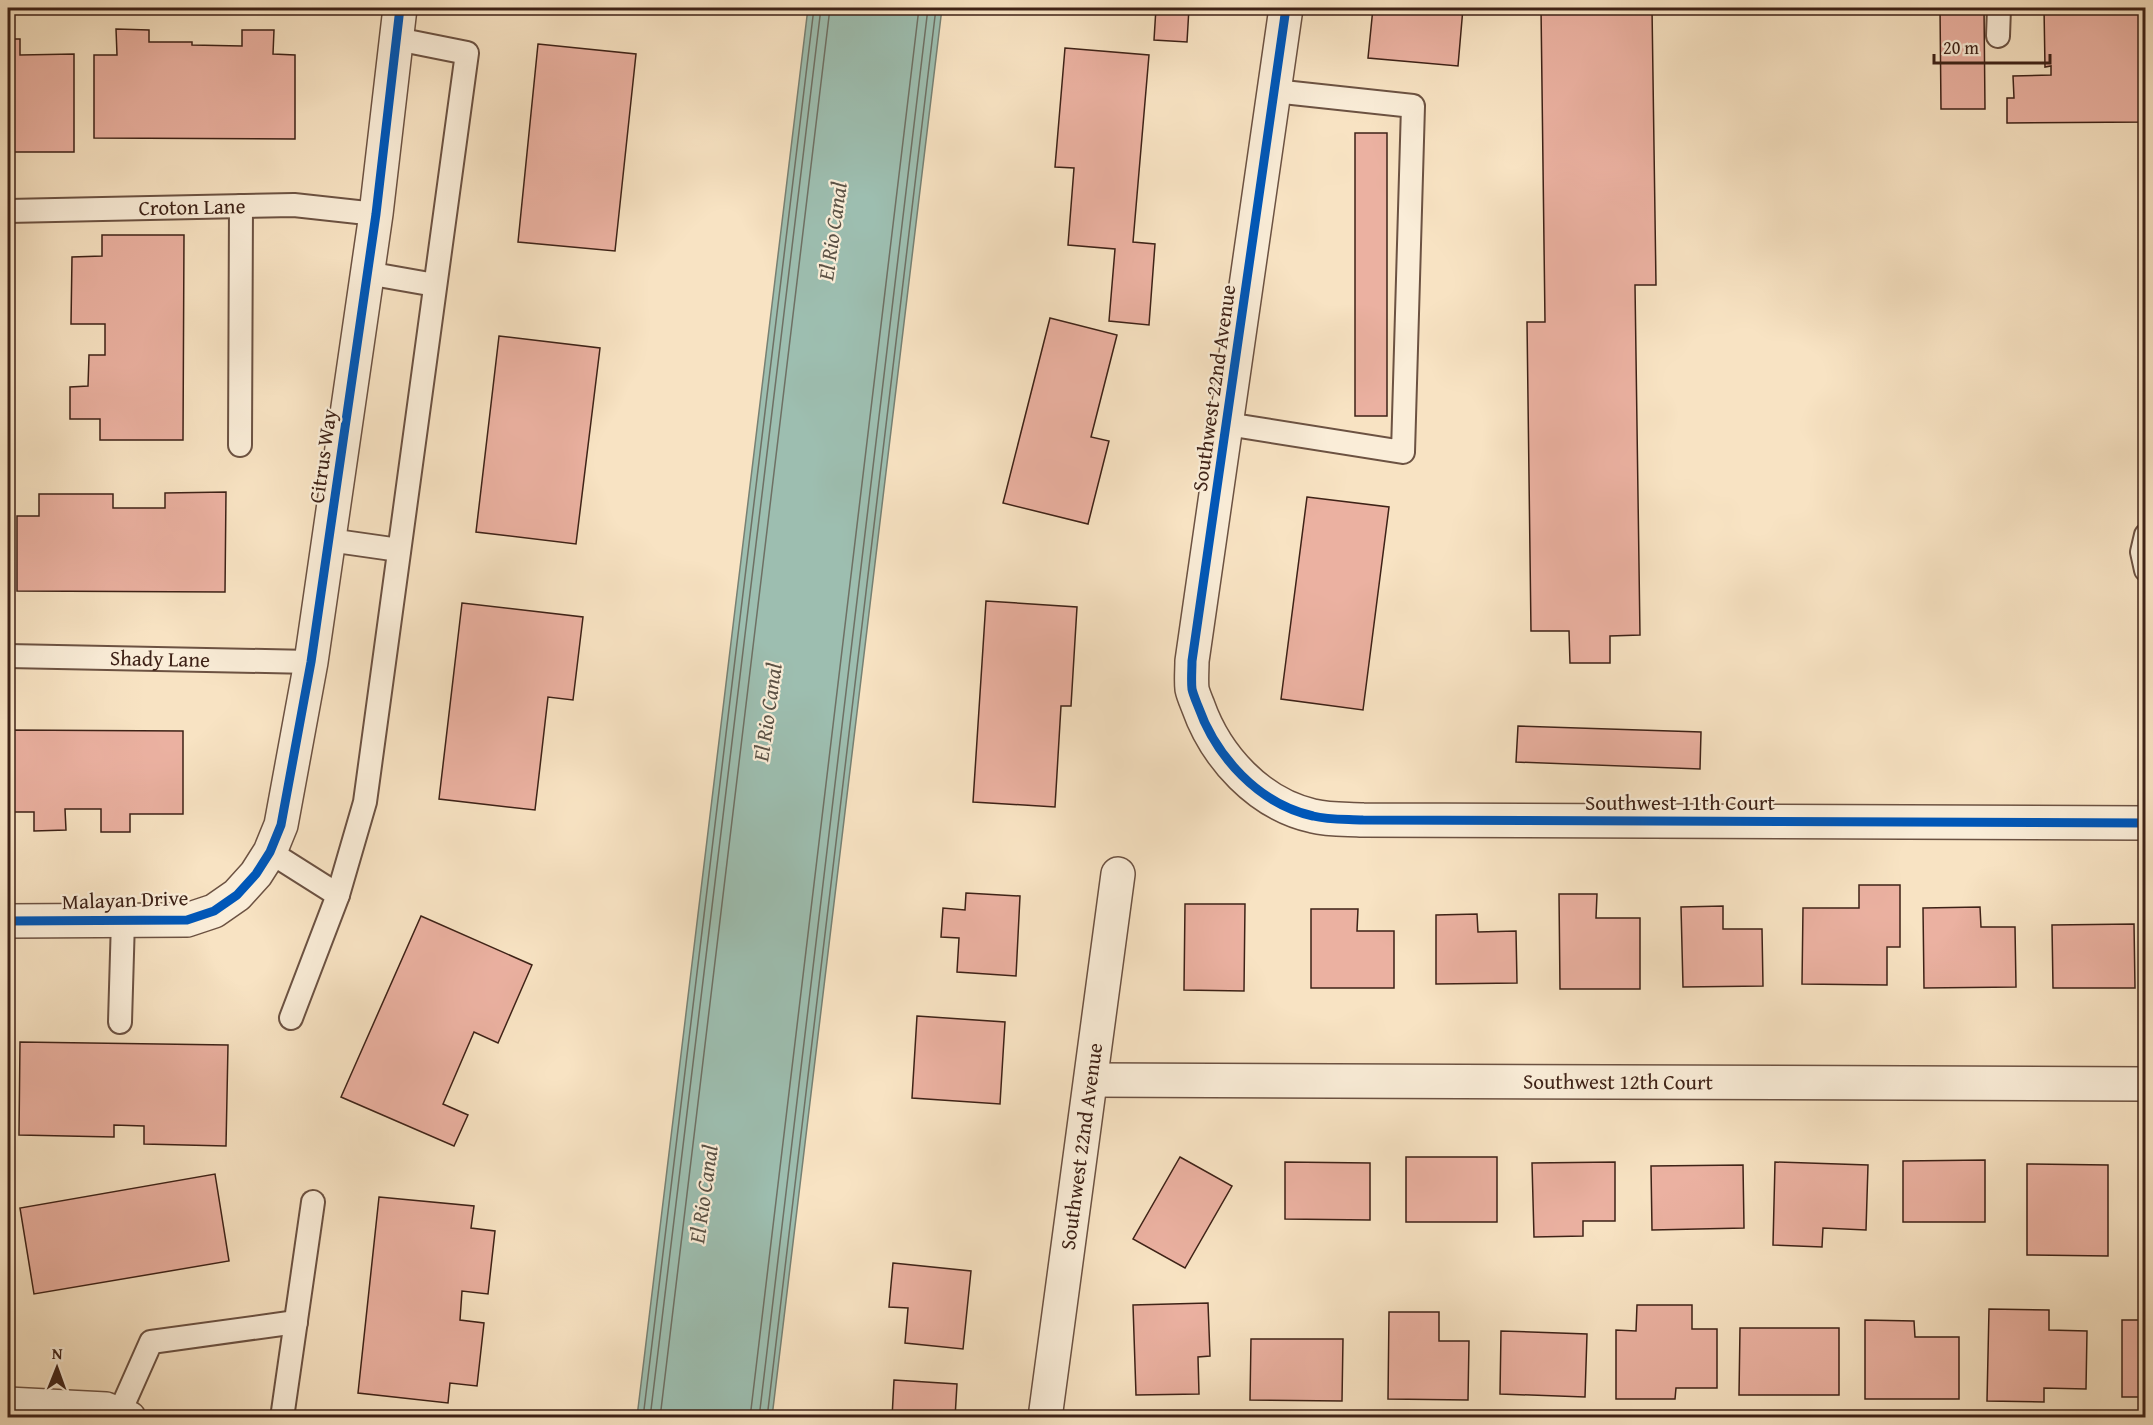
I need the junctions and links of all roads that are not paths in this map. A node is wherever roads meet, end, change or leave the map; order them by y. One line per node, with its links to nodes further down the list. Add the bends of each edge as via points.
1 (400, 8): 5 (street, Citrus Way)
2 (1286, 8): 6 (street, Southwest 22nd Avenue)
3 (1999, 8): 4 (lane)
4 (1998, 36)
5 (397, 39): 9 (street, Citrus Way); 11 (lane, via 467,53)
6 (1274, 91): 12 (street, Southwest 22nd Avenue); 12 (lane, via 1413,106 1403,452)
7 (241, 206): 8 (lane, Croton Lane); 9 (lane, Croton Lane, via 294,205); 13 (lane)
8 (8, 211)
9 (376, 214): 10 (street, Citrus Way)
10 (367, 273): 11 (lane); 15 (street, Citrus Way)
11 (435, 285): 16 (lane)
12 (1227, 424): 20 (street, Southwest 22nd Avenue, via 1192,661 1192,689 1215,742)
13 (240, 445)
14 (2145, 535): 17 (lane)
15 (329, 540): 16 (lane); 19 (street, Citrus Way)
16 (399, 550): 25 (lane, via 365,802)
17 (2145, 570)
18 (8, 656): 19 (lane, Shady Lane)
19 (311, 662): 22 (street, Citrus Way, via 281,825)
20 (1232, 764): 21 (street, Southwest 11th Court, via 1279,804 1313,816 1363,820)
21 (2145, 823)
22 (270, 852): 24 (street, Citrus Way); 25 (lane)
23 (1118, 874): 30 (street, Southwest 22nd Avenue)
24 (237, 895): 26 (street, Malayan Drive, via 214,910 187,920)
25 (338, 895): 28 (lane)
26 (123, 920): 27 (street, Malayan Drive); 29 (lane)
27 (8, 921)
28 (291, 1018)
29 (120, 1022)
30 (1092, 1080): 31 (street, Southwest 12th Court); 37 (street, Southwest 22nd Avenue)
31 (2145, 1084)
32 (313, 1202): 33 (lane)
33 (296, 1322): 35 (lane, via 151,1342); 36 (lane)
34 (8, 1404): 35 (street, via 106,1409)
35 (124, 1416)
36 (282, 1418)
37 (1045, 1418)

